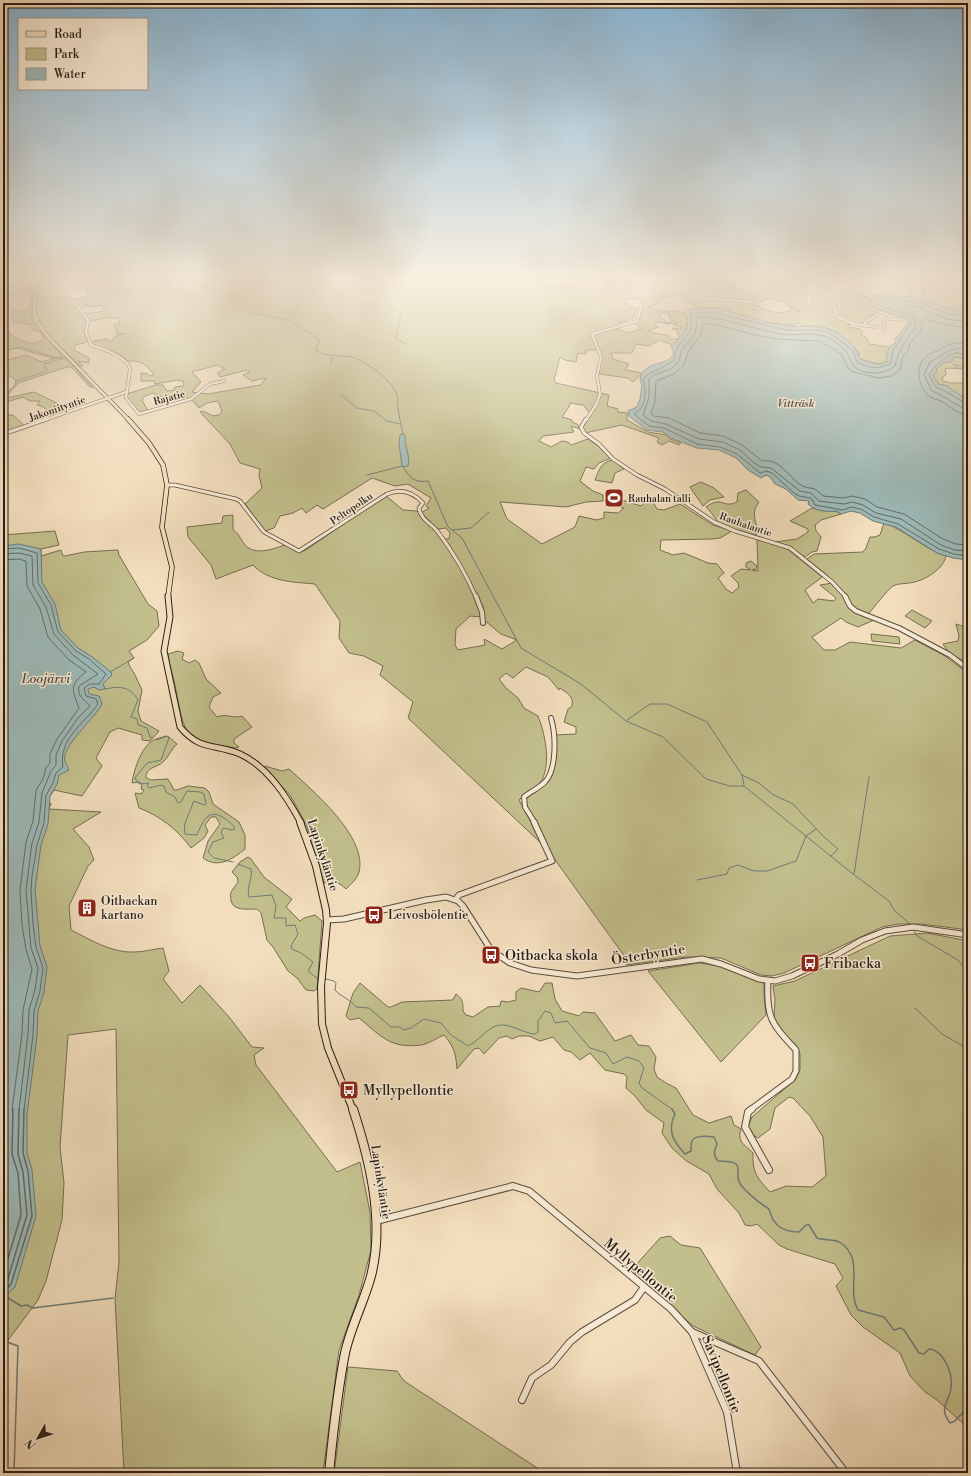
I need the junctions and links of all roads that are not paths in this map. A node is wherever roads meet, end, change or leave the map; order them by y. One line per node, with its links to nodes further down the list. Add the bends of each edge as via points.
1 (60, 349): 6 (main road, Lapinkyläntie)
2 (101, 349): 5 (street, via 115,354 129,365)
3 (598, 349): 10 (street, Rauhalantie, via 601,356 597,376 600,394 596,405 581,427 582,431 613,459 665,489 714,522 794,550 832,582 856,611 898,628 950,655)
4 (224, 381): 5 (street, Rajatie, via 210,384 192,400 139,414 127,401)
5 (126, 392): 6 (street, Jakoniityntie)
6 (109, 398): 7 (street, Jakoniityntie); 8 (main road, Lapinkyläntie, via 153,448 163,465)
7 (9, 432)
8 (167, 485): 9 (street, Peltopolku, via 240,501 264,532 298,551 387,494 400,490 411,493 423,503 419,512 437,530 454,554 481,605); 13 (main road, Lapinkyläntie, via 162,527 172,569 168,597 170,617 164,650 180,726 197,744 228,750 250,759 281,791 306,833 324,897)
9 (483, 623)
10 (968, 669)
11 (551, 718): 12 (street, via 553,768 545,782 524,797 524,803 552,861 459,895)
12 (456, 899): 13 (street, via 435,898 343,919); 15 (street, Österbyntie, via 466,909 480,936 491,950 512,963 534,972 584,976 702,959)
13 (327, 920): 17 (main road, Lapinkyläntie, via 322,977 322,1026 328,1049 359,1129)
14 (968, 935): 15 (street, via 913,928 886,931 862,940 782,980)
15 (768, 981): 16 (street, via 771,1020 775,1029 796,1050 796,1071 792,1079 748,1112 745,1127)
16 (769, 1170)
17 (376, 1221): 18 (street, Myllypellontie, via 513,1186 518,1187 529,1191); 21 (main road, Lapinkyläntie, via 373,1265 349,1334 342,1367)
18 (644, 1287): 19 (street, Myllypellontie); 20 (street, via 635,1300 570,1342 551,1365 532,1378)
19 (692, 1332): 22 (street, Savipellontie, via 727,1412); 23 (street, Myllypellontie, via 759,1361)
20 (522, 1400)
21 (329, 1473)
22 (737, 1473)
23 (846, 1473)

